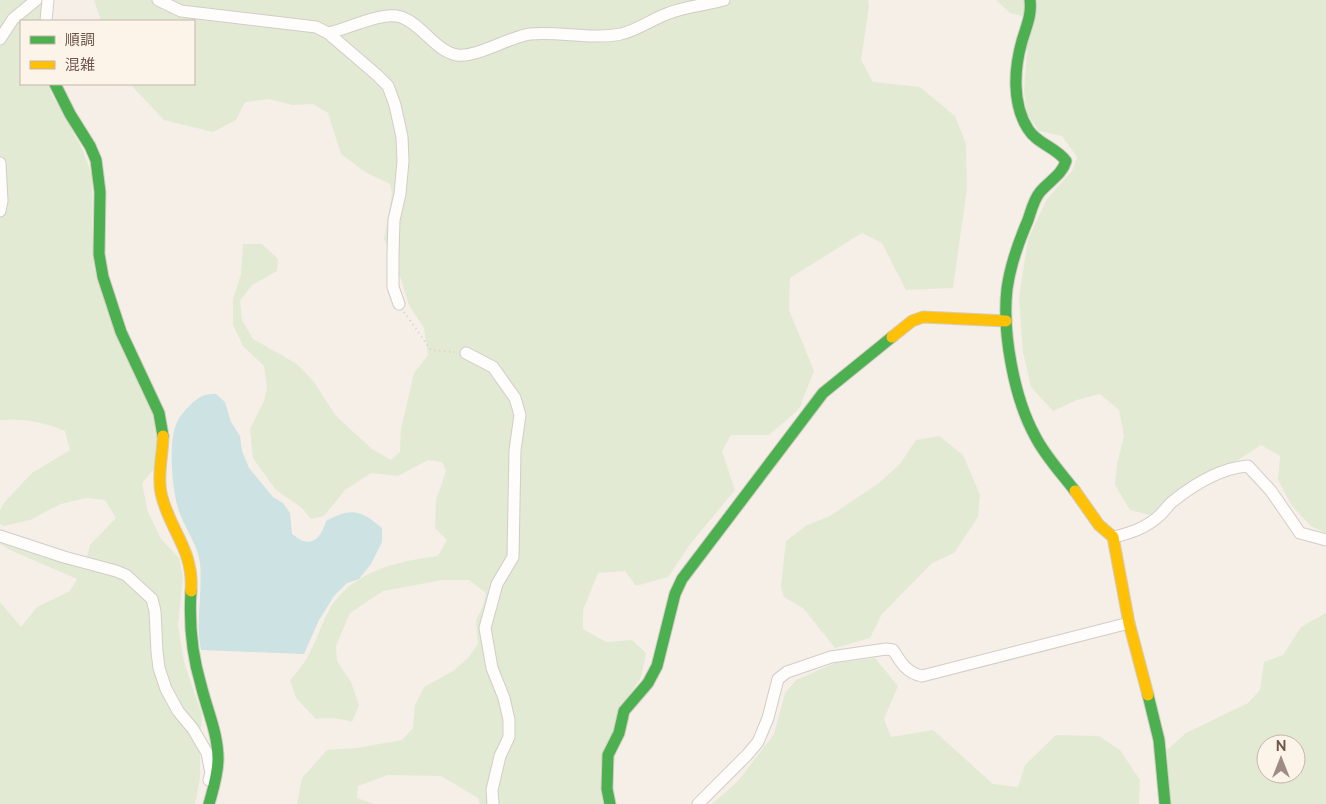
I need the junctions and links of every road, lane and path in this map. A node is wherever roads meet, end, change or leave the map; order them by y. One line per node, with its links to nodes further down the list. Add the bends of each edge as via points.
1 (36, 0): 8 (street, via 13,19)
2 (48, 0): 6 (street)
3 (158, 0): 7 (street, via 181,11 302,24)
4 (724, 0): 7 (street, via 686,7 619,34 529,34 463,55 446,50 400,17 372,19)
5 (1030, 0): 13 (street, via 1030,18 1019,56 1016,96 1031,133 1061,152 1066,161 1064,169 1039,193 1027,221 1007,288)
6 (46, 20)
7 (328, 33): 12 (street, via 377,74 388,86 395,105 403,161 394,220 393,254 393,287)
8 (0, 39)
9 (55, 85): 19 (street, via 69,113 92,147 100,189 98,237 103,273 129,351 163,424 160,491 190,560 193,648 218,746 219,769 215,789)
10 (0, 163): 11 (street)
11 (0, 211)
12 (399, 304): 14 (path, via 431,350)
13 (1006, 321): 16 (street, via 1010,361 1034,437 1099,525); 21 (street, via 923,317 912,321 823,393 682,578 657,666 648,683 624,711 619,733 608,755)
14 (466, 353): 20 (street, via 493,367 515,398 520,416 515,450 512,557 497,584 485,628 492,668 509,720 509,737 500,756 492,790)
15 (0, 536): 19 (street, via 126,575 152,599 159,668 166,689 207,753 211,772)
16 (1113, 537): 17 (street, via 1148,524 1191,487 1237,467 1248,466 1300,533); 18 (street)
17 (1326, 540)
18 (1129, 624): 22 (street, via 922,676 912,674 893,650 886,649 831,657 787,672 778,679 758,742); 23 (street, via 1159,740)
19 (207, 804)
20 (493, 804)
21 (610, 804)
22 (698, 804)
23 (1165, 804)

